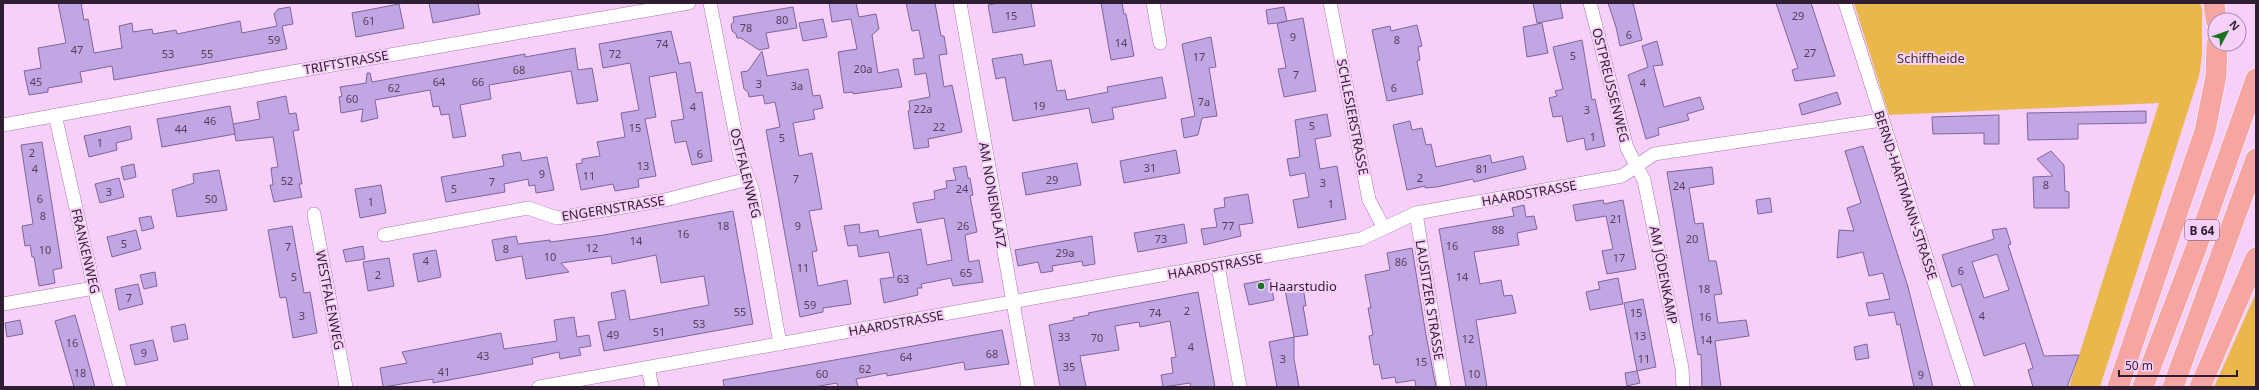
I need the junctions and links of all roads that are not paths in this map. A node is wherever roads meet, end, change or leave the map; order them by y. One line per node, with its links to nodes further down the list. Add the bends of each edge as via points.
1 (689, 3): 11 (street, TRIFTSTRASSE)
2 (710, 3): 16 (street, OSTFALENWEG, via 739,152)
3 (960, 3): 24 (street, AM NONENPLATZ)
4 (1153, 3): 8 (street)
5 (1330, 3): 19 (street, SCHLESIERSTRASSE, via 1369,200)
6 (1590, 3): 15 (street, OSTPREUSSENWEG, via 1627,148)
7 (1845, 3): 12 (street, BERND-HARTMANN-STRASSE)
8 (1160, 43)
9 (2217, 52): 31 (highway, via 2216,76 2205,131)
10 (2256, 79): 30 (highway, B 64)
11 (55, 115): 13 (street, TRIFTSTRASSE); 23 (street, FRANKENWEG)
12 (1882, 120): 15 (street, HAARDSTRASSE, via 1654,154); 40 (street, BERND-HARTMANN-STRASSE)
13 (3, 125)
14 (2256, 159): 29 (highway, B 64)
15 (1636, 165): 17 (street, HAARDSTRASSE, via 1622,176); 39 (street, AM JÖDENKAMP, via 1644,180)
16 (748, 179): 20 (street, ENGERNSTRASSE, via 666,200 557,218 528,208); 26 (street, OSTFALENWEG, via 753,192)
17 (1416, 213): 19 (street, HAARDSTRASSE); 38 (street, LAUSITZER STRASSE)
18 (314, 214): 33 (street, WESTFALENWEG)
19 (1384, 228): 22 (street, HAARDSTRASSE, via 1361,239)
20 (384, 235)
21 (2256, 258): 28 (highway)
22 (1218, 266): 24 (street, HAARDSTRASSE); 37 (street)
23 (94, 288): 25 (street); 32 (street, FRANKENWEG)
24 (1013, 302): 26 (street, HAARDSTRASSE); 36 (street, AM NONENPLATZ)
25 (3, 304)
26 (780, 344): 27 (street, HAARDSTRASSE)
27 (648, 368): 34 (street, HAARDSTRASSE); 35 (street)
28 (2202, 382)
29 (2175, 383)
30 (2144, 384)
31 (2118, 386)
32 (120, 387)
33 (346, 387)
34 (539, 387)
35 (652, 387)
36 (1028, 387)
37 (1240, 387)
38 (1444, 387)
39 (1684, 387)
40 (1968, 387)

